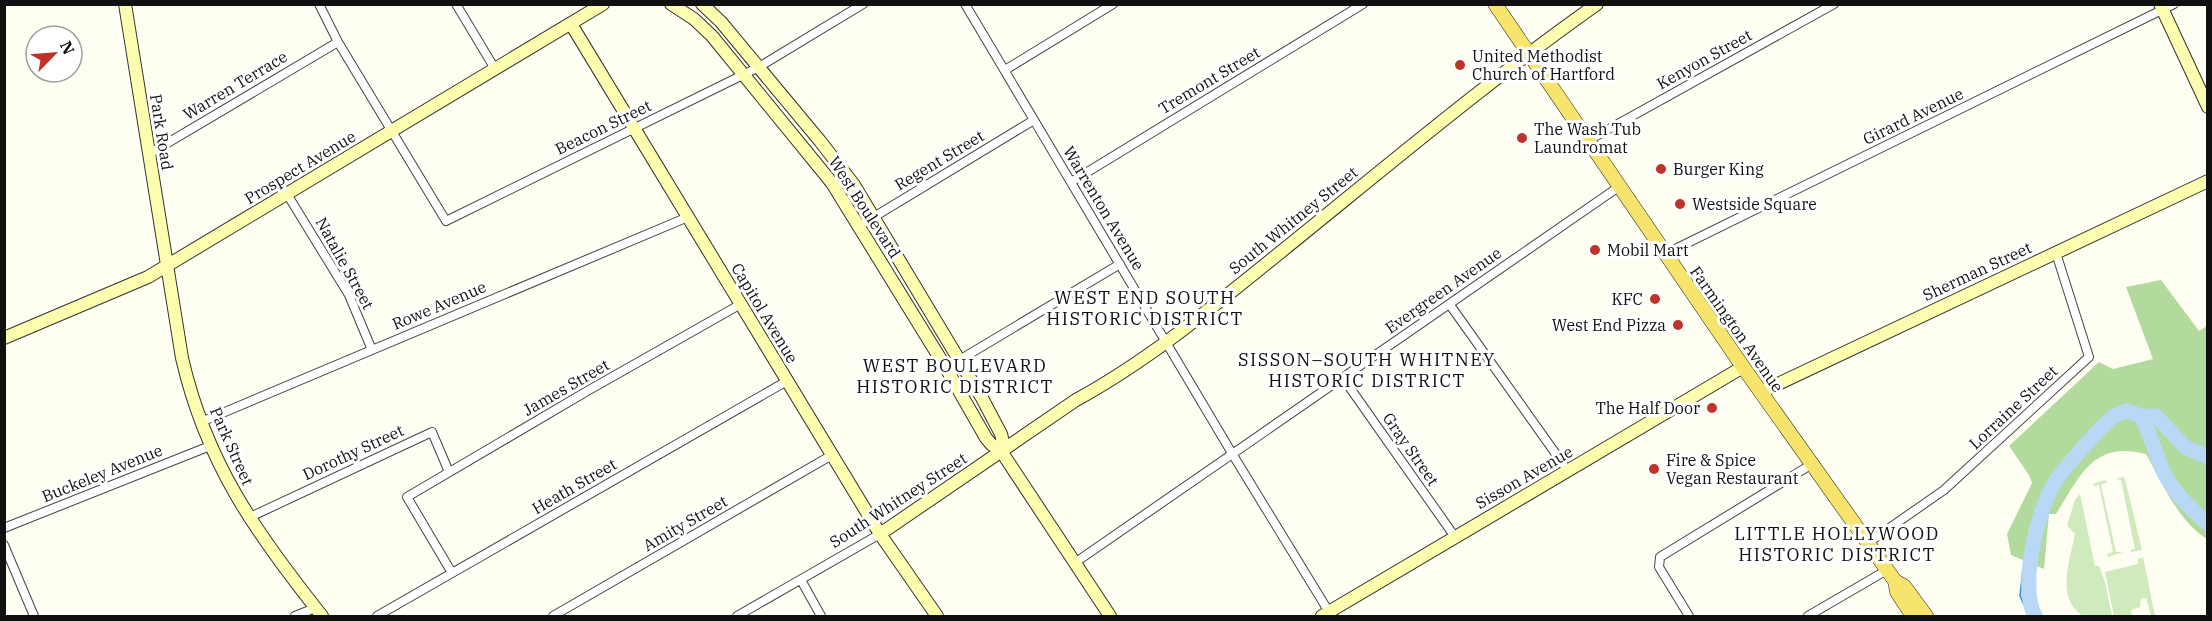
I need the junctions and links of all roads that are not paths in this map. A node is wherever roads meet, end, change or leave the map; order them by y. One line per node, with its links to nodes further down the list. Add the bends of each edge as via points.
1 (125, 4): 29 (main road, Park Road)
2 (319, 4): 16 (street)
3 (456, 4): 19 (street)
4 (671, 4): 21 (main road, West Boulevard, via 702,26)
5 (702, 4): 18 (main road, West Boulevard)
6 (863, 4): 18 (street, Beacon Street)
7 (965, 4): 20 (street, Warrenton Avenue)
8 (1113, 4): 20 (street)
9 (1363, 4): 31 (street, Tremont Street)
10 (1495, 4): 17 (main road, Farmington Avenue)
11 (1597, 4): 17 (main road, South Whitney Street)
12 (1834, 4): 26 (street, Kenyon Street)
13 (2166, 6): 22 (main road); 38 (street, Girard Avenue)
14 (596, 7): 15 (main road, Prospect Avenue)
15 (571, 24): 19 (main road, Prospect Avenue); 24 (main road, Capitol Avenue)
16 (338, 42): 25 (street); 29 (street, Warren Terrace)
17 (1528, 53): 26 (main road, Farmington Avenue); 44 (main road, South Whitney Street)
18 (759, 68): 21 (street, Beacon Street); 27 (main road, West Boulevard)
19 (495, 69): 25 (main road, Prospect Avenue)
20 (1005, 70): 23 (street, Warrenton Avenue)
21 (744, 75): 24 (street, Beacon Street); 28 (main road, West Boulevard)
22 (2208, 107)
23 (1034, 120): 31 (street, Warrenton Avenue); 35 (street, Regent Street)
24 (634, 128): 25 (street, Beacon Street, via 446,221); 34 (main road, Capitol Avenue)
25 (391, 132): 33 (main road, Prospect Avenue)
26 (1589, 140): 32 (main road, Farmington Avenue)
27 (820, 141): 28 (main road); 35 (main road, West Boulevard)
28 (807, 151): 36 (main road, West Boulevard)
29 (149, 153): 40 (main road, Park Road)
30 (2208, 181): 37 (main road, Sherman Street)
31 (1071, 182): 39 (street, Warrenton Avenue)
32 (1620, 186): 38 (main road, Farmington Avenue); 42 (street, Evergreen Avenue)
33 (287, 194): 40 (main road, Prospect Avenue); 45 (street, Natalie Street, via 349,295)
34 (688, 217): 41 (main road, Capitol Avenue); 45 (street, Rowe Avenue)
35 (873, 217): 36 (street, Regent Street); 46 (main road, West Boulevard)
36 (859, 226): 48 (main road, West Boulevard)
37 (2056, 253): 51 (main road, Sherman Street); 64 (street, Lorraine Street, via 2089,357 1944,490)
38 (1665, 254): 47 (main road, Farmington Avenue)
39 (1120, 264): 44 (street, Warrenton Avenue); 46 (street)
40 (166, 265): 43 (main road, Prospect Avenue, via 133,284); 52 (main road, Park Street, via 182,358)
41 (741, 304): 50 (main road, Capitol Avenue); 59 (street, James Street)
42 (1450, 305): 49 (street, Evergreen Avenue); 58 (street)
43 (4, 338)
44 (1167, 342): 54 (main road, South Whitney Street); 56 (street, Warrenton Avenue)
45 (372, 350): 52 (street, Rowe Avenue)
46 (959, 361): 48 (street); 54 (main road, West Boulevard, via 1001,434)
47 (1743, 367): 51 (main road, Farmington Avenue); 58 (main road, Sisson Avenue)
48 (946, 368): 54 (main road, West Boulevard, via 986,438)
49 (1343, 378): 56 (street, Evergreen Avenue); 63 (street, Gray Street)
50 (787, 381): 55 (main road, Capitol Avenue); 67 (street, Heath Street)
51 (1761, 392): 57 (main road, Farmington Avenue)
52 (201, 422): 53 (main road, Park Street)
53 (210, 446): 60 (main road, Park Street); 61 (street, Buckeley Avenue)
54 (1001, 451): 62 (main road, South Whitney Street); 66 (main road, West Boulevard)
55 (832, 455): 62 (main road, Capitol Avenue); 75 (street, Amity Street)
56 (1233, 455): 66 (street, Evergreen Avenue); 71 (street, Warrenton Avenue)
57 (1812, 464): 64 (main road, Farmington Avenue); 80 (street, via 1660,557 1659,567)
58 (1568, 471): 63 (main road, Sisson Avenue)
59 (449, 472): 60 (street, Dorothy Street, via 432,432); 67 (street, James Street, via 407,497)
60 (248, 518): 70 (main road, Park Street)
61 (4, 528)
62 (880, 534): 69 (street, South Whitney Street); 78 (main road, Capitol Avenue)
63 (1455, 537): 71 (main road, Sisson Avenue)
64 (1868, 543): 68 (main road, Farmington Avenue)
65 (4, 545): 72 (street)
66 (1076, 562): 79 (main road, West Boulevard)
67 (452, 573): 74 (street, Heath Street)
68 (1891, 575): 81 (street); 82 (main road, Farmington Avenue); 83 (main road, Farmington Avenue)
69 (801, 580): 76 (street, South Whitney Street); 77 (street)
70 (319, 613): 73 (street)
71 (1326, 614)
72 (34, 616)
73 (295, 616)
74 (377, 616)
75 (554, 616)
76 (737, 616)
77 (822, 616)
78 (937, 616)
79 (1109, 616)
80 (1689, 616)
81 (1808, 616)
82 (1913, 616)
83 (1926, 616)

